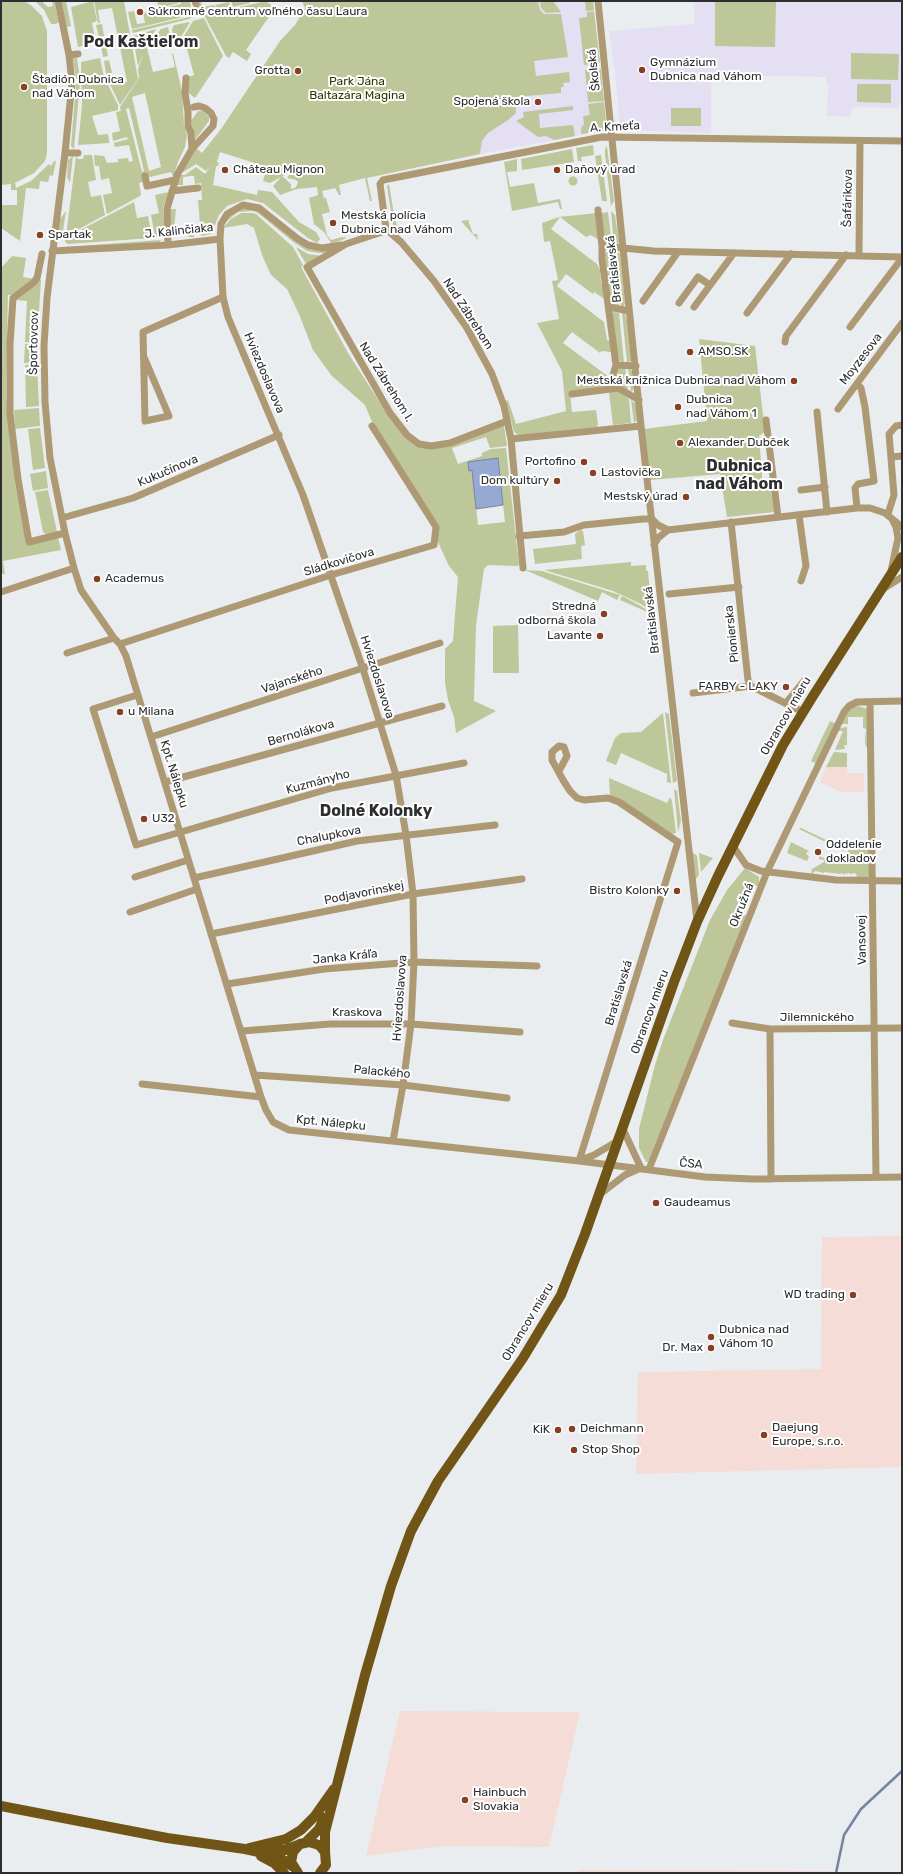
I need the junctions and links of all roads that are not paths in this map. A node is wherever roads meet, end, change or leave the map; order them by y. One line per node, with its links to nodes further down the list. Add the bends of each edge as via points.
1 (58, 1): 4 (street)
2 (598, 1): 7 (street, Školská)
3 (78, 54): 4 (street)
4 (69, 55): 12 (street, via 72,83)
5 (186, 78): 10 (street, via 185,93)
6 (194, 107): 10 (street, via 205,108 214,119 212,126)
7 (611, 136): 8 (street, A. Kmeťa); 18 (street, A. Kmeťa, via 383,180 380,184); 23 (street, Bratislavská)
8 (860, 141): 9 (street, A. Kmeťa); 30 (street, Šafárikova)
9 (902, 141)
10 (192, 149): 14 (street)
11 (78, 153): 12 (street)
12 (66, 154): 24 (street, Športovcov)
13 (145, 176): 14 (street, via 148,186)
14 (175, 180): 16 (street)
15 (198, 188): 16 (street)
16 (172, 191): 21 (street, via 167,209)
17 (598, 210): 22 (street, Bratislavská)
18 (386, 229): 20 (street); 53 (street, Nad Zábrehom, via 415,259 467,328 492,374)
19 (220, 239): 20 (street, J. Kalinčiaka, via 221,224 227,214 243,205 259,208 308,245 322,248); 21 (street, J. Kalinčiaka); 33 (street, Hviezdoslavova)
20 (346, 244): 53 (street, Nad Zábrehom I., via 307,267 390,413 407,435 419,444 431,446 450,442)
21 (168, 245): 24 (street, J. Kalinčiaka)
22 (602, 246): 23 (street); 36 (street, Bratislavská)
23 (623, 249): 25 (street); 38 (street, Bratislavská)
24 (52, 251): 68 (street, Športovcov, via 44,346 45,402 50,458)
25 (678, 252): 26 (street); 34 (street)
26 (734, 253): 28 (street); 32 (street)
27 (42, 254): 74 (street, Športovcov, via 34,283 13,298 10,414 29,542)
28 (790, 254): 29 (street); 39 (street)
29 (846, 255): 30 (street); 42 (street, via 790,331)
30 (859, 256): 31 (street)
31 (902, 257): 41 (street)
32 (710, 285): 35 (street, via 698,277); 37 (street)
33 (223, 297): 43 (street, via 143,332); 57 (street, Hviezdoslavova, via 228,317)
34 (643, 301)
35 (680, 303)
36 (609, 307): 38 (street); 44 (street, Bratislavská)
37 (694, 307)
38 (629, 311): 45 (street, Bratislavská)
39 (747, 313)
40 (902, 323): 46 (street, Moyzesova)
41 (850, 327)
42 (785, 342)
43 (144, 357): 43 (street, via 146,421 169,416 147,364)
44 (616, 365): 45 (street); 47 (street, Bratislavská, via 613,375)
45 (636, 366): 49 (street, Bratislavská)
46 (857, 384): 50 (street, Moyzesova); 63 (street, via 861,388 865,406 874,481 858,484 855,488)
47 (618, 388): 48 (street); 49 (street)
48 (572, 394)
49 (638, 400): 56 (street, Bratislavská)
50 (838, 409)
51 (817, 412): 61 (street)
52 (766, 420): 67 (street)
53 (508, 421): 58 (street, Nad Zábrehom)
54 (902, 425): 60 (street, via 896,426 889,434)
55 (372, 426): 80 (street, Sládkovičova, via 436,527 434,545)
56 (641, 426): 58 (street); 70 (street, Bratislavská)
57 (279, 435): 68 (street, Kukučínova, via 133,498); 80 (street, Hviezdoslavova)
58 (511, 439): 75 (street, Nad Zábrehom)
59 (902, 456): 60 (street)
60 (890, 457): 66 (street, via 894,495)
61 (824, 487): 62 (street); 64 (street)
62 (801, 490)
63 (857, 508): 64 (street); 66 (street, via 870,508)
64 (827, 512): 65 (street)
65 (800, 515): 67 (street); 83 (street, via 806,566)
66 (889, 515): 69 (street); 72 (street); 81 (street, via 896,527 898,538)
67 (778, 517): 71 (street)
68 (62, 518): 74 (street, Športovcov)
69 (902, 518)
70 (652, 519): 73 (street); 75 (street, via 584,525 564,532); 76 (street, Bratislavská)
71 (731, 522): 73 (street); 84 (street, Pionierska)
72 (902, 527)
73 (668, 530): 76 (street)
74 (65, 533): 78 (street, Športovcov)
75 (519, 536): 79 (street, Nad Zábrehom)
76 (654, 545): 111 (street, Bratislavská)
77 (902, 557): 81 (main road, Obrancov mieru)
78 (74, 568): 85 (street); 88 (street, Športovcov, via 81,590)
79 (523, 568)
80 (331, 575): 90 (street, Sládkovičova); 92 (street, Hviezdoslavova)
81 (889, 577): 86 (main road, Obrancov mieru)
82 (902, 577): 86 (street)
83 (802, 581)
84 (738, 587): 87 (street, Bratislavská); 94 (street, Pionierska, via 748,680)
85 (1, 592)
86 (880, 592): 101 (main road, Obrancov mieru)
87 (669, 594)
88 (114, 638): 90 (street, Športovcov); 91 (street)
89 (440, 643): 92 (street, Vajanského)
90 (120, 644): 96 (street, Športovcov)
91 (67, 653)
92 (363, 669): 102 (street, Hviezdoslavova); 103 (street, Vajanského)
93 (804, 681): 99 (street)
94 (751, 686): 95 (street); 99 (street)
95 (692, 693)
96 (137, 695): 103 (street, Kpt. Nálepku); 109 (street, Kuzmányho, via 93,709 136,845)
97 (902, 701): 98 (street, Okružná)
98 (870, 702): 115 (street, Okružná, via 854,703 846,710); 119 (street, Vansovej)
99 (786, 703): 101 (street)
100 (442, 706): 102 (street, Bernolákova)
101 (803, 712): 113 (main road, Obrancov mieru, via 766,777)
102 (381, 722): 106 (street, Hviezdoslavova); 107 (street, Bernolákova)
103 (151, 737): 107 (street, Kpt. Nálepku)
104 (464, 763): 106 (street, Kuzmányho)
105 (558, 771): 112 (street, via 577,798 608,798 619,802)
106 (396, 775): 109 (street, Kuzmányho, via 332,788); 110 (street, Hviezdoslavova)
107 (165, 782): 109 (street, Kpt. Nálepku)
108 (495, 825): 110 (street, Chalupkova)
109 (179, 832): 114 (street, Kpt. Nálepku)
110 (406, 835): 117 (street, Chalupkova, via 307,851); 122 (street, Hviezdoslavova)
111 (687, 839): 112 (street); 124 (street, Bratislavská)
112 (678, 842): 144 (street, Bratislavská)
113 (733, 846): 115 (street, via 748,866); 124 (main road, Obrancov mieru)
114 (188, 860): 116 (street); 117 (street, Kpt. Nálepku)
115 (767, 872): 119 (street, via 818,879); 147 (street, Okružná)
116 (135, 877)
117 (194, 878): 121 (street, Kpt. Nálepku)
118 (522, 879): 122 (street, Podjavorinskej)
119 (872, 881): 120 (street); 133 (street, Vansovej)
120 (902, 881)
121 (197, 890): 123 (street); 125 (street, Kpt. Nálepku)
122 (413, 894): 125 (street, Podjavorinskej); 126 (street, Hviezdoslavova)
123 (130, 912)
124 (698, 922): 141 (main road, Obrancov mieru)
125 (211, 934): 128 (street, Kpt. Nálepku)
126 (414, 962): 127 (street, Janka Kráľa); 128 (street, Janka Kráľa, via 324,969); 130 (street, Hviezdoslavova)
127 (537, 966)
128 (227, 984): 134 (street, Kpt. Nálepku)
129 (732, 1023): 132 (street, Jilemnického)
130 (411, 1024): 134 (street, Kraskova, via 330,1024); 135 (street, Kraskova); 138 (street, Hviezdoslavova)
131 (902, 1028): 133 (street, Jilemnického)
132 (770, 1029): 133 (street, Jilemnického); 150 (street)
133 (874, 1029): 148 (street, Vansovej)
134 (242, 1031): 136 (street, Kpt. Nálepku)
135 (520, 1032)
136 (255, 1075): 138 (street, Palackého); 139 (street, Kpt. Nálepku)
137 (142, 1084): 139 (street)
138 (404, 1085): 140 (street, Palackého); 142 (street, Hviezdoslavova)
139 (261, 1096): 142 (street, Kpt. Nálepku, via 273,1122 289,1130)
140 (507, 1098)
141 (622, 1127): 143 (main road, Obrancov mieru); 146 (street)
142 (393, 1141): 144 (street, Kpt. Nálepku)
143 (616, 1142): 144 (street); 145 (main road, Obrancov mieru)
144 (579, 1161): 145 (street, Kpt. Nálepku)
145 (609, 1164): 146 (street, ČSA); 151 (main road, Obrancov mieru)
146 (641, 1168): 147 (street, ČSA); 151 (street, via 625,1175)
147 (649, 1169): 150 (street, ČSA, via 726,1178)
148 (876, 1177): 149 (street, ČSA); 150 (street, ČSA)
149 (902, 1177)
150 (771, 1179)
151 (597, 1196): 152 (main road, Obrancov mieru, via 572,1269 552,1311 438,1482 417,1520 398,1564 365,1675)
152 (338, 1782): 153 (main road, Obrancov mieru); 156 (main road, via 315,1816 292,1837)
153 (333, 1800): 155 (main road, via 319,1829); 157 (main road, via 325,1832)
154 (1, 1806): 156 (main road, via 168,1838)
155 (303, 1843): 156 (main road, via 285,1850); 157 (main road, via 319,1845); 158 (main road, via 292,1855)
156 (245, 1849): 158 (main road, via 277,1856); 159 (main road, via 271,1861)
157 (325, 1852): 160 (main road, via 326,1862)
158 (296, 1871)
159 (284, 1873)
160 (320, 1873)

